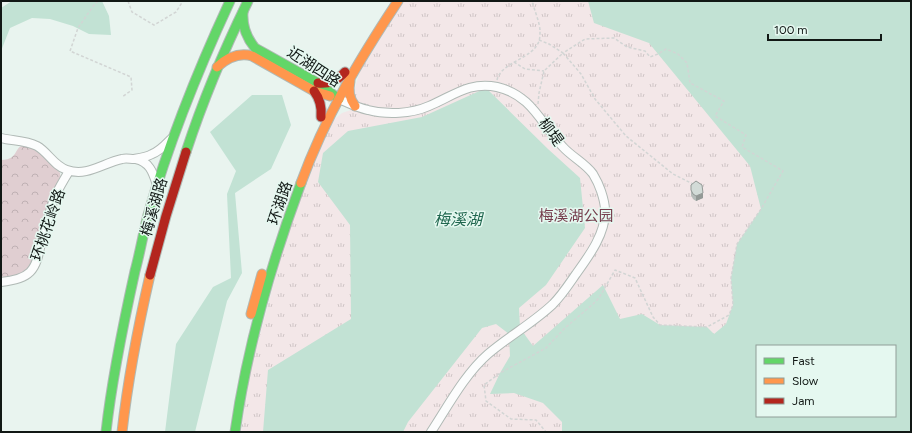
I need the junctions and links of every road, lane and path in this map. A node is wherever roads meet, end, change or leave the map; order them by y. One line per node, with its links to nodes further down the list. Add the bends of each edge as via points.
1 (98, 1): 18 (path, via 78,28 70,51 131,77 132,90)
2 (128, 1): 3 (path, via 132,12 154,25 176,12)
3 (183, 1)
4 (230, 1): 23 (main road, 梅溪湖路, via 213,36)
5 (248, 1): 9 (main road, 梅溪湖路)
6 (389, 1): 15 (main road, 环湖路)
7 (398, 1): 15 (main road, 环湖路)
8 (532, 1): 10 (path, via 540,29)
9 (242, 12): 13 (main road, 梅溪湖路); 16 (main road, 近湖四路, via 243,25 250,43)
10 (539, 40): 11 (path); 12 (path, via 535,47)
11 (564, 53): 14 (path); 28 (path, via 581,74 595,99 626,136 673,174); 35 (path, via 585,39 614,38 627,47 645,51 650,57 666,49 678,54 687,63 690,83 724,101 715,116 746,135 742,147 783,170 737,244 731,278 733,305 729,315 707,327 660,325 635,278 615,270 599,298 546,348 500,373 484,385 486,401 511,419 536,420)
12 (514, 62): 14 (path, via 526,69); 17 (path, via 500,73)
13 (217, 67): 16 (main road, 近湖四路, via 234,56 247,54); 31 (main road, 梅溪湖路, via 184,155 154,256 134,347)
14 (544, 71): 21 (path)
15 (348, 74): 16 (main road); 19 (main road, 环湖路); 20 (main road, via 349,94)
16 (316, 87): 19 (main road, 近湖四路); 22 (main road)
17 (497, 87): 20 (street, 柳堤, via 477,86 462,90 429,106 407,112 382,113); 21 (street, 柳堤, via 512,92)
18 (122, 97)
19 (334, 97): 20 (street, 柳堤); 22 (main road, 环湖路)
20 (355, 106): 22 (main road, via 343,107)
21 (538, 114): 34 (street, 柳堤, via 564,149 594,175 603,198 603,228 590,256 563,293 553,304 506,339 477,365)
22 (324, 118): 32 (main road, 环湖路, via 303,156 256,294 237,369); 33 (main road, 环湖路, via 270,273 245,369)
23 (174, 137): 25 (street, via 158,152); 27 (main road, 梅溪湖路)
24 (1, 138): 26 (street, via 36,145 62,169)
25 (135, 158): 26 (street, via 124,158 86,172); 27 (street, via 149,166)
26 (69, 171): 29 (street, 环桃花岭路, via 54,199 34,267 24,276)
27 (157, 186): 30 (main road, 梅溪湖路, via 124,320)
28 (696, 186)
29 (1, 282)
30 (106, 432)
31 (122, 432)
32 (227, 432)
33 (235, 432)
34 (431, 432)
35 (546, 432)

